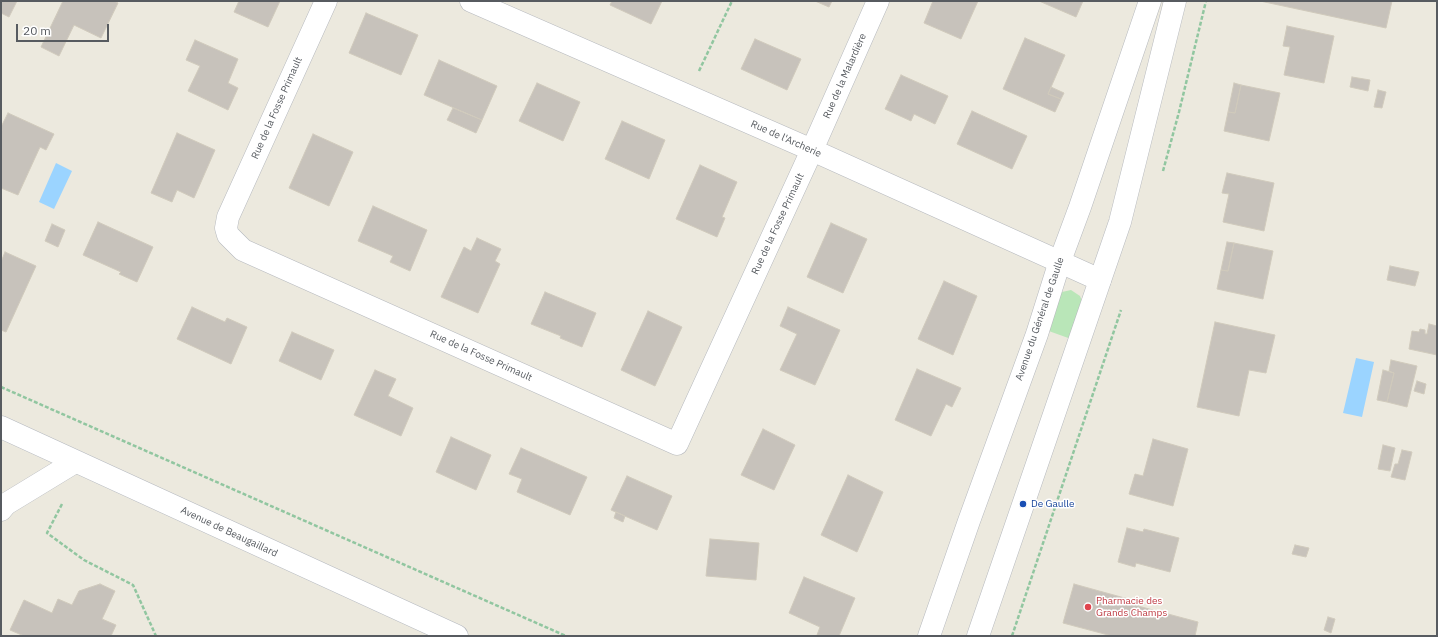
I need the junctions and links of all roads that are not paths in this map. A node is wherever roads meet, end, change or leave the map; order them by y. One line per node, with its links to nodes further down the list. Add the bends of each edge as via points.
1 (326, 1): 6 (street, Rue de la Fosse Primault, via 228,217 228,235 243,250 677,444)
2 (471, 1): 6 (street, Rue de l'Archerie)
3 (878, 1): 6 (street, Rue de la Malardière)
4 (1150, 1): 7 (street, Avenue du Général de Gaulle)
5 (1175, 1): 8 (street, via 1120,222)
6 (812, 150): 7 (street, Rue de l'Archerie)
7 (1060, 261): 8 (street, Rue de l'Archerie); 13 (street, Avenue du Général de Gaulle, via 1037,334)
8 (1100, 280): 14 (street)
9 (1, 427): 10 (street, Avenue de Beaugaillard)
10 (78, 463): 11 (street, via 6,504); 12 (street, Avenue de Beaugaillard)
11 (1, 510)
12 (457, 636)
13 (929, 636)
14 (978, 636)

